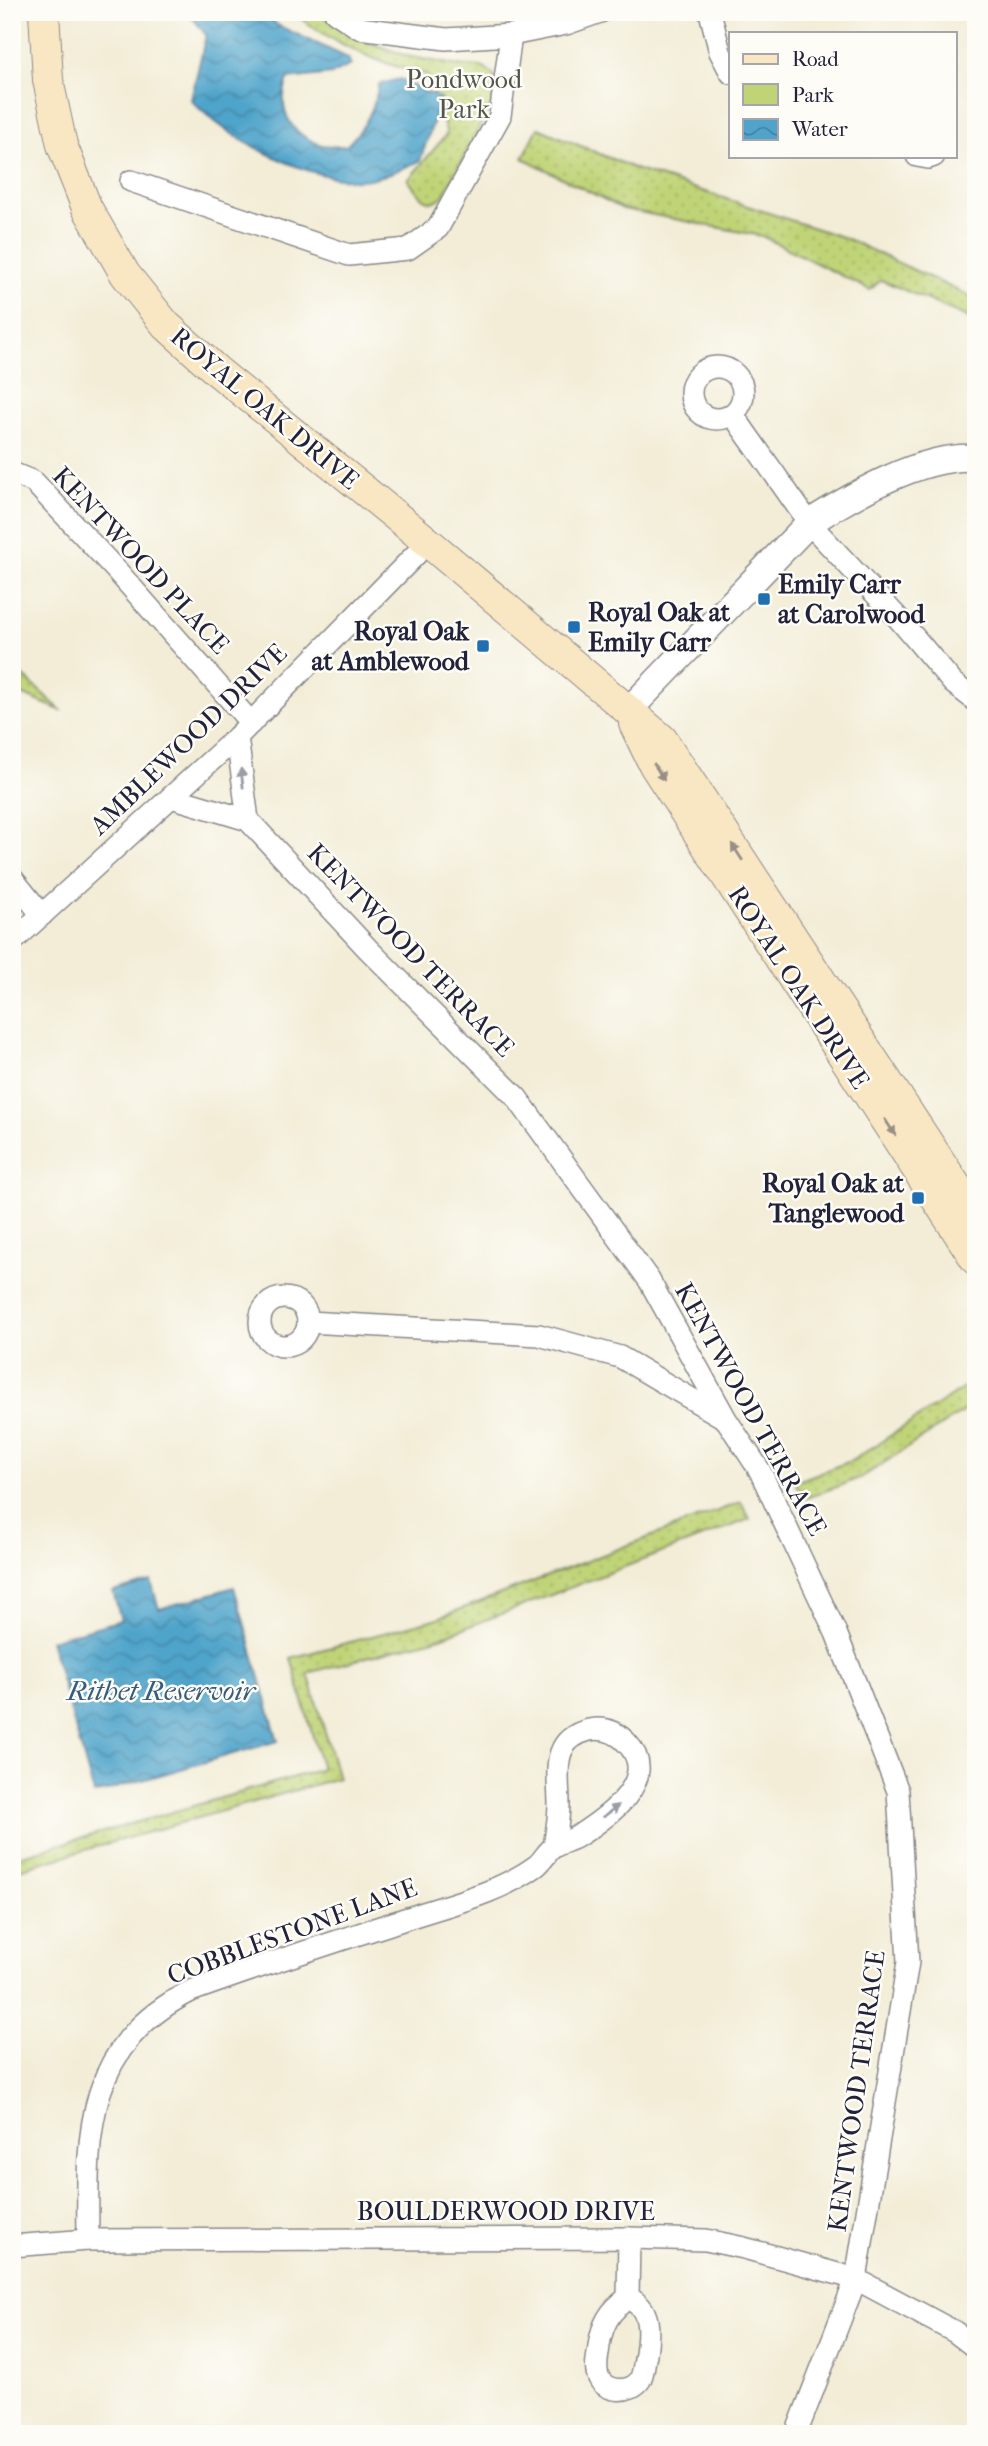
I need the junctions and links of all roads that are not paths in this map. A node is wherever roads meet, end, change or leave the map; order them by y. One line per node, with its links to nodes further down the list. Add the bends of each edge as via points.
1 (44, 12): 12 (main road, ROYAL OAK DRIVE, via 48,80 62,145 87,208 125,274 166,325 217,372)
2 (335, 12): 5 (street, via 359,28 446,40)
3 (600, 12): 5 (street)
4 (710, 12): 6 (street)
5 (511, 35): 7 (street, via 500,116 438,228 408,248 349,255)
6 (729, 69)
7 (131, 181)
8 (733, 415): 11 (street)
9 (976, 458): 11 (street, via 961,457 883,481)
10 (12, 473): 15 (street, KENTWOOD PLACE, via 34,482 117,571)
11 (809, 523): 13 (street, via 953,683); 14 (street)
12 (428, 542): 14 (main road, ROYAL OAK DRIVE); 15 (street, AMBLEWOOD DRIVE)
13 (976, 701)
14 (628, 711): 21 (main road, ROYAL OAK DRIVE, one-way to 14, via 662,739); 22 (main road, ROYAL OAK DRIVE, one-way to 22, via 654,765)
15 (244, 730): 16 (street, AMBLEWOOD DRIVE); 17 (street, one-way to 15)
16 (171, 797): 17 (street); 19 (street, AMBLEWOOD DRIVE)
17 (248, 820): 24 (street, KENTWOOD TERRACE, via 517,1098 649,1280)
18 (12, 878): 19 (street)
19 (42, 915): 20 (street, AMBLEWOOD DRIVE)
20 (12, 942)
21 (976, 1216)
22 (976, 1260)
23 (309, 1322): 24 (street, via 539,1335 620,1357)
24 (726, 1419): 29 (street, KENTWOOD TERRACE, via 760,1471 836,1633 898,1791 908,1962)
25 (554, 1847): 25 (street, COBBLESTONE LANE, one-way to 25, via 576,1838 634,1787 637,1759 631,1747 609,1730 588,1730 569,1740 561,1751); 27 (street, COBBLESTONE LANE, via 537,1866 481,1894 191,1991 146,2020 108,2067 99,2096 88,2163)
26 (629, 2238): 27 (street, BOULDERWOOD DRIVE); 29 (street, BOULDERWOOD DRIVE, via 706,2240); 30 (street)
27 (88, 2241): 28 (street, BOULDERWOOD DRIVE)
28 (12, 2246)
29 (856, 2279): 31 (street, BOULDERWOOD DRIVE); 32 (street, KENTWOOD TERRACE)
30 (628, 2298)
31 (976, 2348)
32 (796, 2434)

